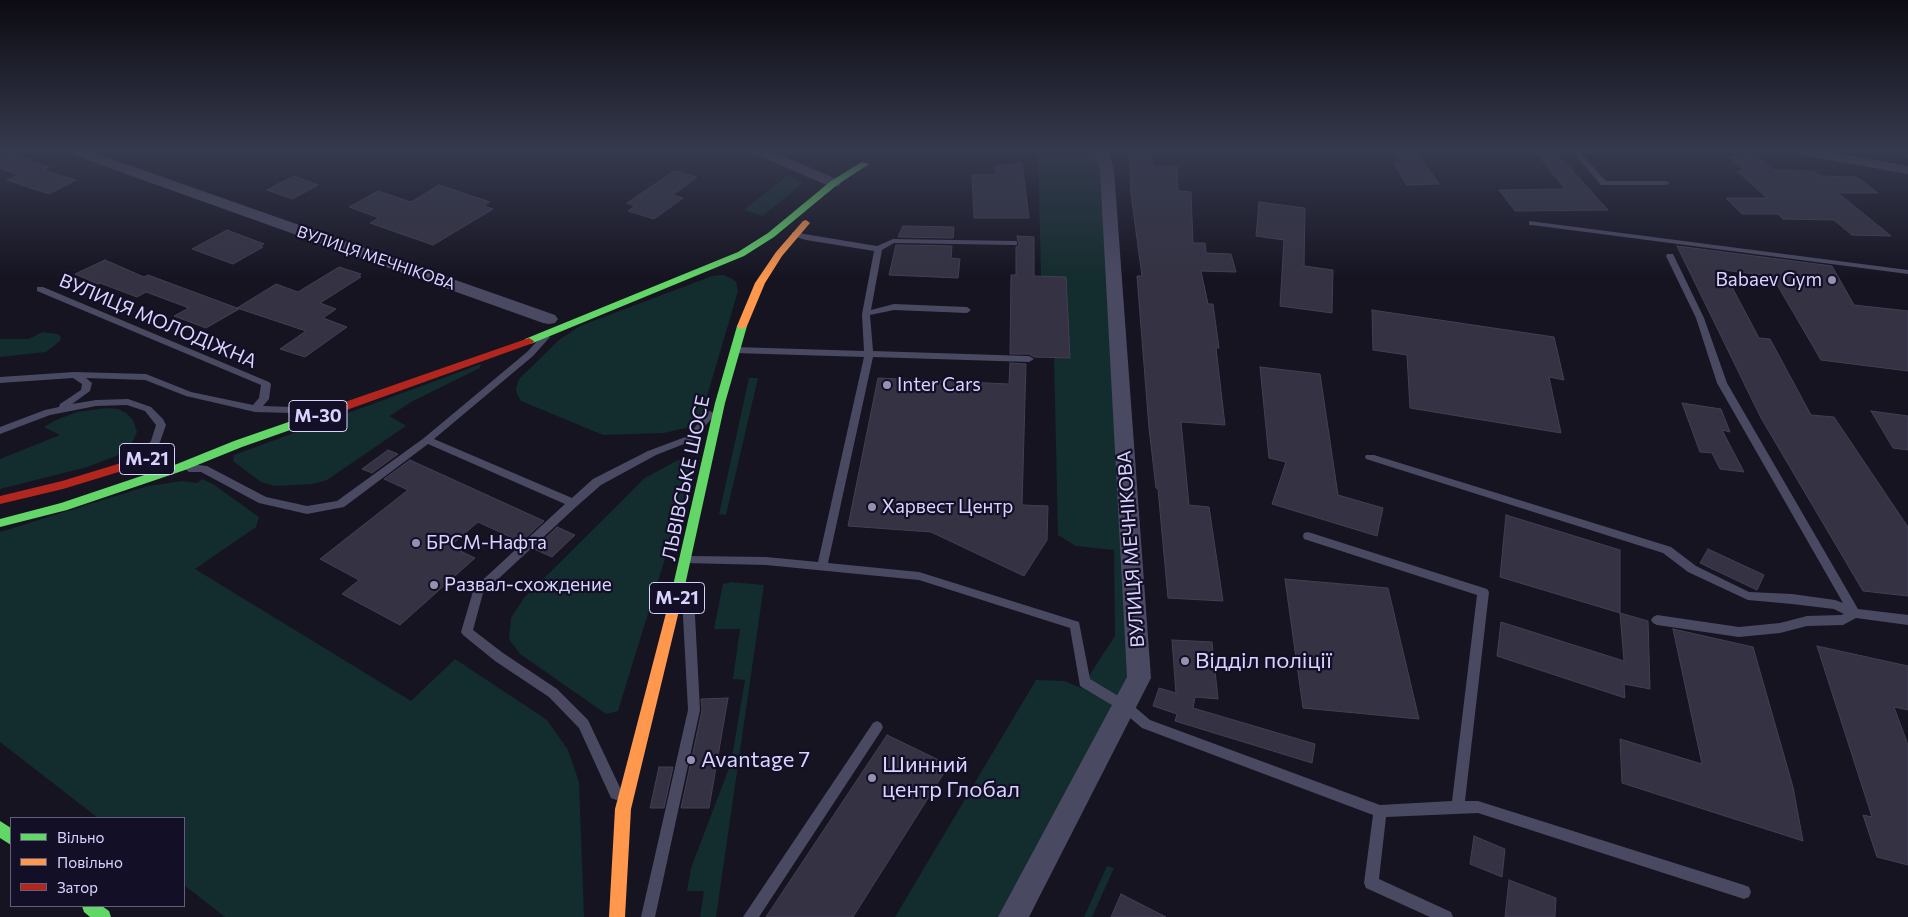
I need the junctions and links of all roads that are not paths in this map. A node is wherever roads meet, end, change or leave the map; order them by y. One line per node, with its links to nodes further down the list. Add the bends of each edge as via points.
1 (190, 194): 14 (street, ВУЛИЦЯ МЕЧНІКОВА)
2 (821, 194): 14 (highway, М-21, via 771,235 741,254 634,300)
3 (835, 194): 6 (highway, ЛЬВІВСЬКЕ ШОСЕ / М-21)
4 (1109, 194): 40 (street, ВУЛИЦЯ МЕЧНІКОВА, via 1139,678)
5 (1532, 223): 10 (lane)
6 (795, 234): 8 (lane); 15 (highway, ЛЬВІВСЬКЕ ШОСЕ / М-21, via 760,283)
7 (1014, 243): 8 (lane, via 892,241)
8 (878, 249): 13 (lane)
9 (1670, 256): 37 (lane, via 1700,318 1722,384)
10 (1908, 272)
11 (40, 289): 21 (lane, ВУЛИЦЯ МОЛОДІЖНА, via 266,384 264,399)
12 (967, 310): 13 (lane, via 894,307)
13 (866, 314): 16 (lane)
14 (542, 323): 26 (lane, via 530,354); 30 (highway, М-30)
15 (734, 350): 16 (lane); 20 (highway, ЛЬВІВСЬКЕ ШОСЕ / М-21)
16 (869, 355): 17 (lane); 36 (lane)
17 (1029, 359)
18 (74, 375): 19 (lane); 21 (lane, via 146,377 188,394); 23 (lane, via 86,383 85,391)
19 (0, 380)
20 (720, 403): 32 (lane, via 691,438 652,453 597,482); 35 (highway, ЛЬВІВСЬКЕ ШОСЕ / М-21)
21 (255, 408): 22 (lane)
22 (297, 408): 24 (highway)
23 (48, 412): 25 (lane); 29 (lane, via 118,402 148,409 161,425 155,442)
24 (255, 422)
25 (0, 431)
26 (427, 440): 30 (lane, via 340,504 307,510 263,500 203,469); 32 (lane)
27 (163, 454): 29 (highway, М-21)
28 (1370, 457): 37 (lane, via 1668,550 1692,569 1748,596 1826,604)
29 (135, 463): 31 (highway, М-21)
30 (181, 467): 33 (highway, М-30, via 63,507)
31 (0, 500)
32 (573, 503): 43 (lane, via 478,591 467,632 552,693 584,724)
33 (0, 523)
34 (1308, 536): 42 (lane, via 1483,592)
35 (686, 560): 36 (lane); 43 (highway, ЛЬВІВСЬКЕ ШОСЕ / М-21); 51 (lane, via 694,710)
36 (822, 567): 40 (lane, via 919,576 1075,624 1084,682)
37 (1854, 613): 38 (lane, via 1843,620 1807,621 1780,628 1739,632); 39 (lane)
38 (1657, 620)
39 (1908, 620)
40 (1126, 707): 44 (lane, via 1146,724); 53 (street, ВУЛИЦЯ МЕЧНІКОВА)
41 (877, 727): 52 (lane)
42 (1458, 807): 44 (lane); 47 (lane, via 1478,807)
43 (623, 809): 50 (highway, ЛЬВІВСЬКЕ ШОСЕ / М-21)
44 (1380, 811): 54 (lane, via 1371,883)
45 (0, 828): 46 (highway)
46 (10, 837)
47 (1744, 892)
48 (91, 907): 49 (highway)
49 (103, 917)
50 (617, 917)
51 (648, 917)
52 (750, 917)
53 (1013, 917)
54 (1446, 917)

